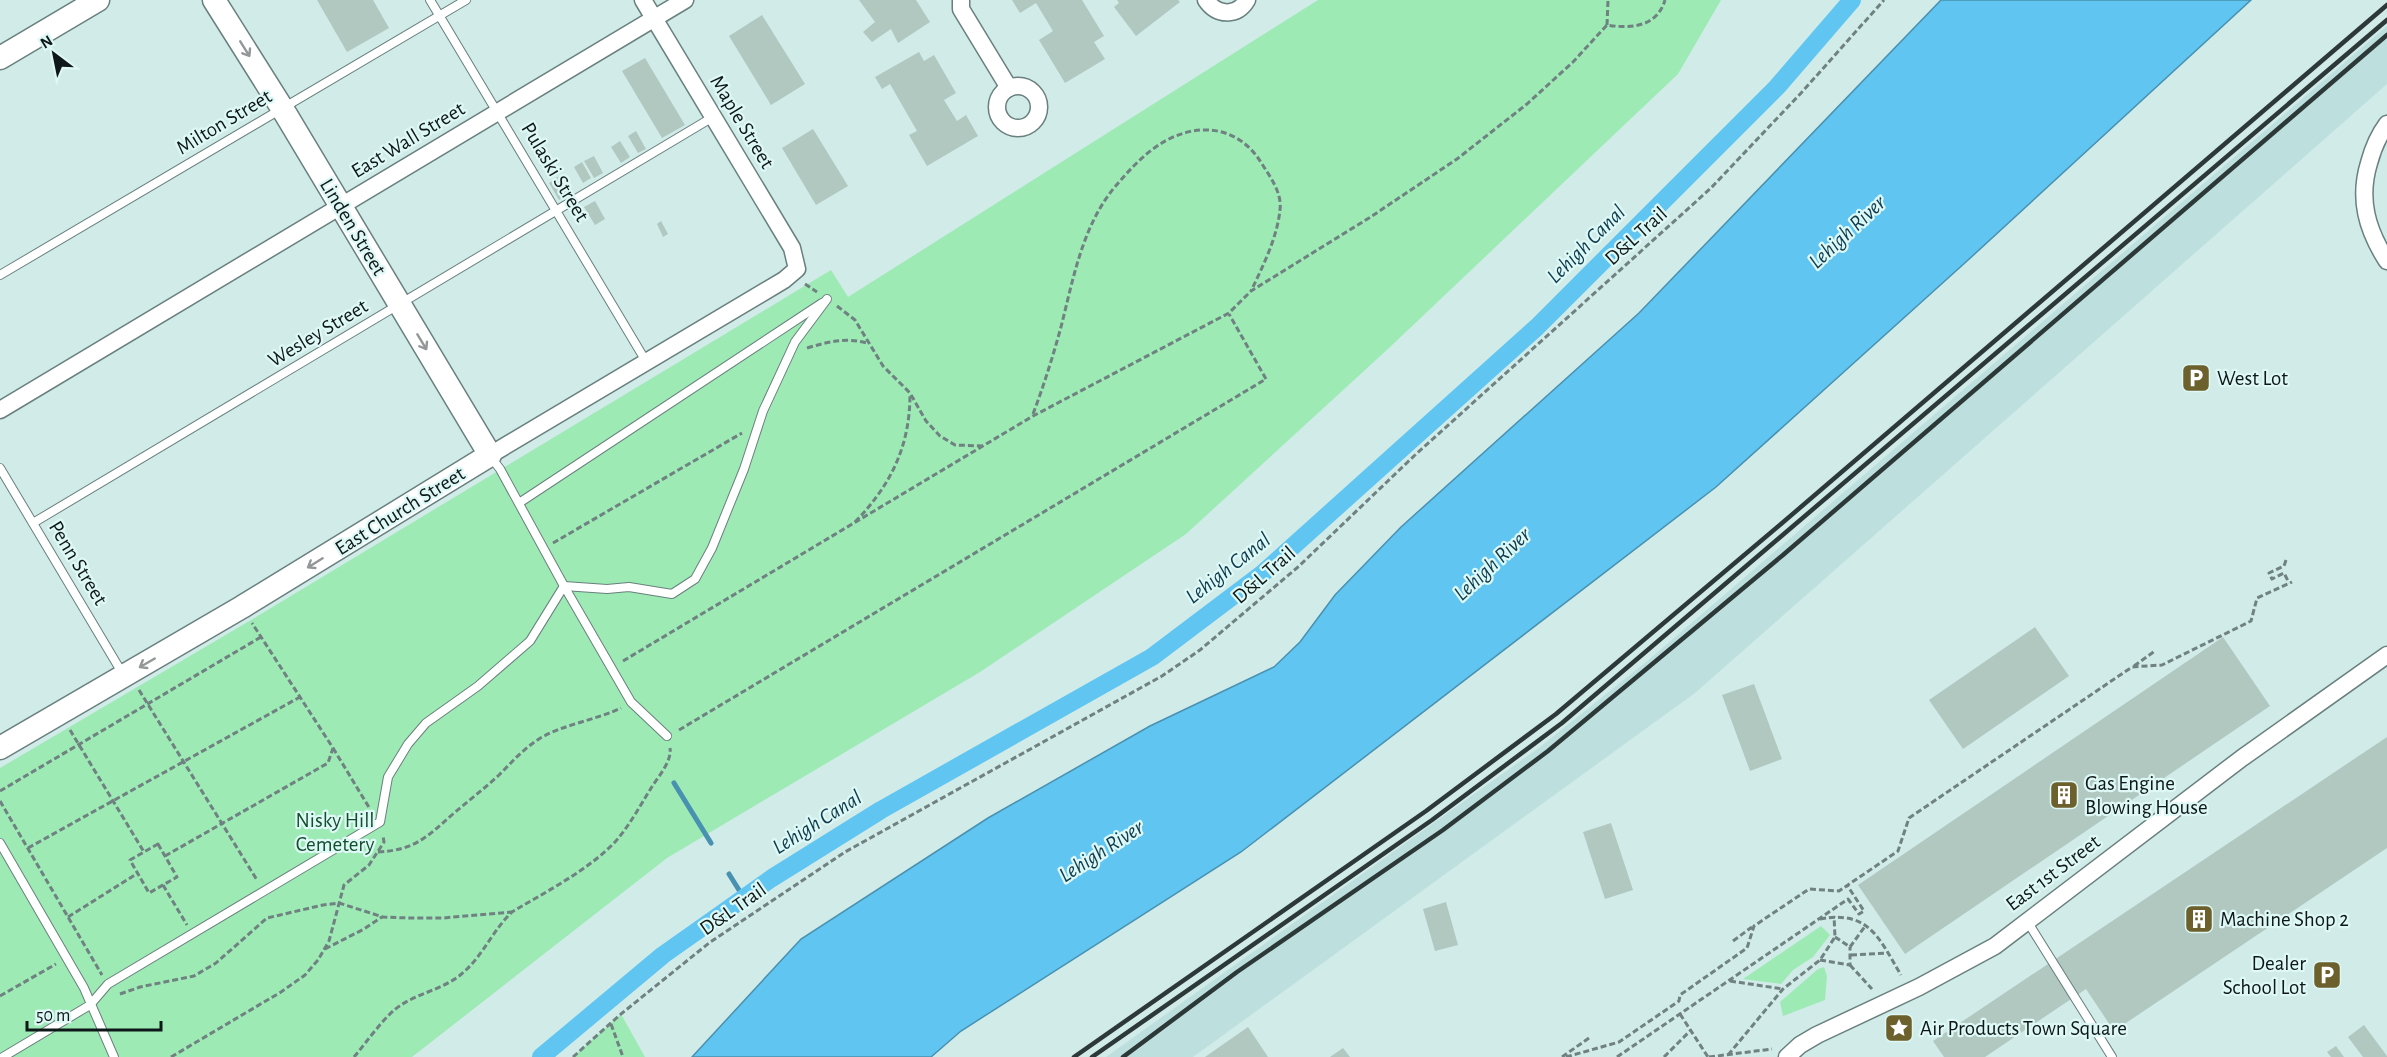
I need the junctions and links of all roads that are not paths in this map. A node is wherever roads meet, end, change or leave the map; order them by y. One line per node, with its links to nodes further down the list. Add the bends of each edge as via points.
1 (98, 0): 12 (street)
2 (214, 0): 14 (street, Linden Street, one-way to 14)
3 (430, 0): 10 (lane, Pulaski Street)
4 (466, 0): 10 (lane, Milton Street)
5 (643, 0): 11 (street, Maple Street)
6 (685, 0): 11 (street, East Wall Street)
7 (961, 0): 13 (street, via 961,9)
8 (1206, 0): 9 (street, via 1213,9 1228,13)
9 (1247, 0)
10 (440, 15): 14 (lane, Milton Street); 15 (lane, Pulaski Street)
11 (654, 18): 15 (street, East Wall Street); 16 (street, Maple Street)
12 (0, 58)
13 (1009, 88)
14 (282, 108): 18 (street, Linden Street); 22 (lane, Milton Street)
15 (498, 113): 18 (street, East Wall Street); 19 (lane, Pulaski Street)
16 (713, 117): 19 (lane, Wesley Street); 21 (street, Maple Street, via 792,248)
17 (2387, 124): 20 (street, via 2379,135 2364,184 2367,221)
18 (341, 206): 23 (street, Linden Street); 25 (street, East Wall Street)
19 (557, 210): 23 (lane, Wesley Street); 24 (lane, Pulaski Street)
20 (2387, 261)
21 (797, 269): 24 (street, East Church Street)
22 (0, 276)
23 (400, 305): 26 (street, Linden Street, one-way to 26); 29 (lane, Wesley Street)
24 (647, 363): 26 (street, East Church Street)
25 (0, 410)
26 (490, 455): 28 (lane); 32 (street, East Church Street, one-way to 32)
27 (0, 468): 29 (lane, Penn Street)
28 (519, 503): 30 (lane); 30 (lane, via 827,299 788,356 712,548 695,579 672,594 628,587)
29 (33, 523): 32 (lane, Penn Street)
30 (564, 586): 33 (lane, via 631,702); 37 (lane, via 530,641 478,686 426,723 408,744 388,777 380,822 108,984)
31 (2387, 655): 36 (street, East 1st Street, via 2242,758)
32 (124, 676): 34 (street, East Church Street)
33 (667, 736)
34 (0, 748)
35 (0, 843): 37 (lane, via 84,988)
36 (2027, 921): 40 (street, East 1st Street, via 1995,946 1800,1045); 41 (lane)
37 (90, 1005): 38 (lane); 39 (lane)
38 (3, 1057)
39 (114, 1057)
40 (1787, 1057)
41 (2112, 1057)

